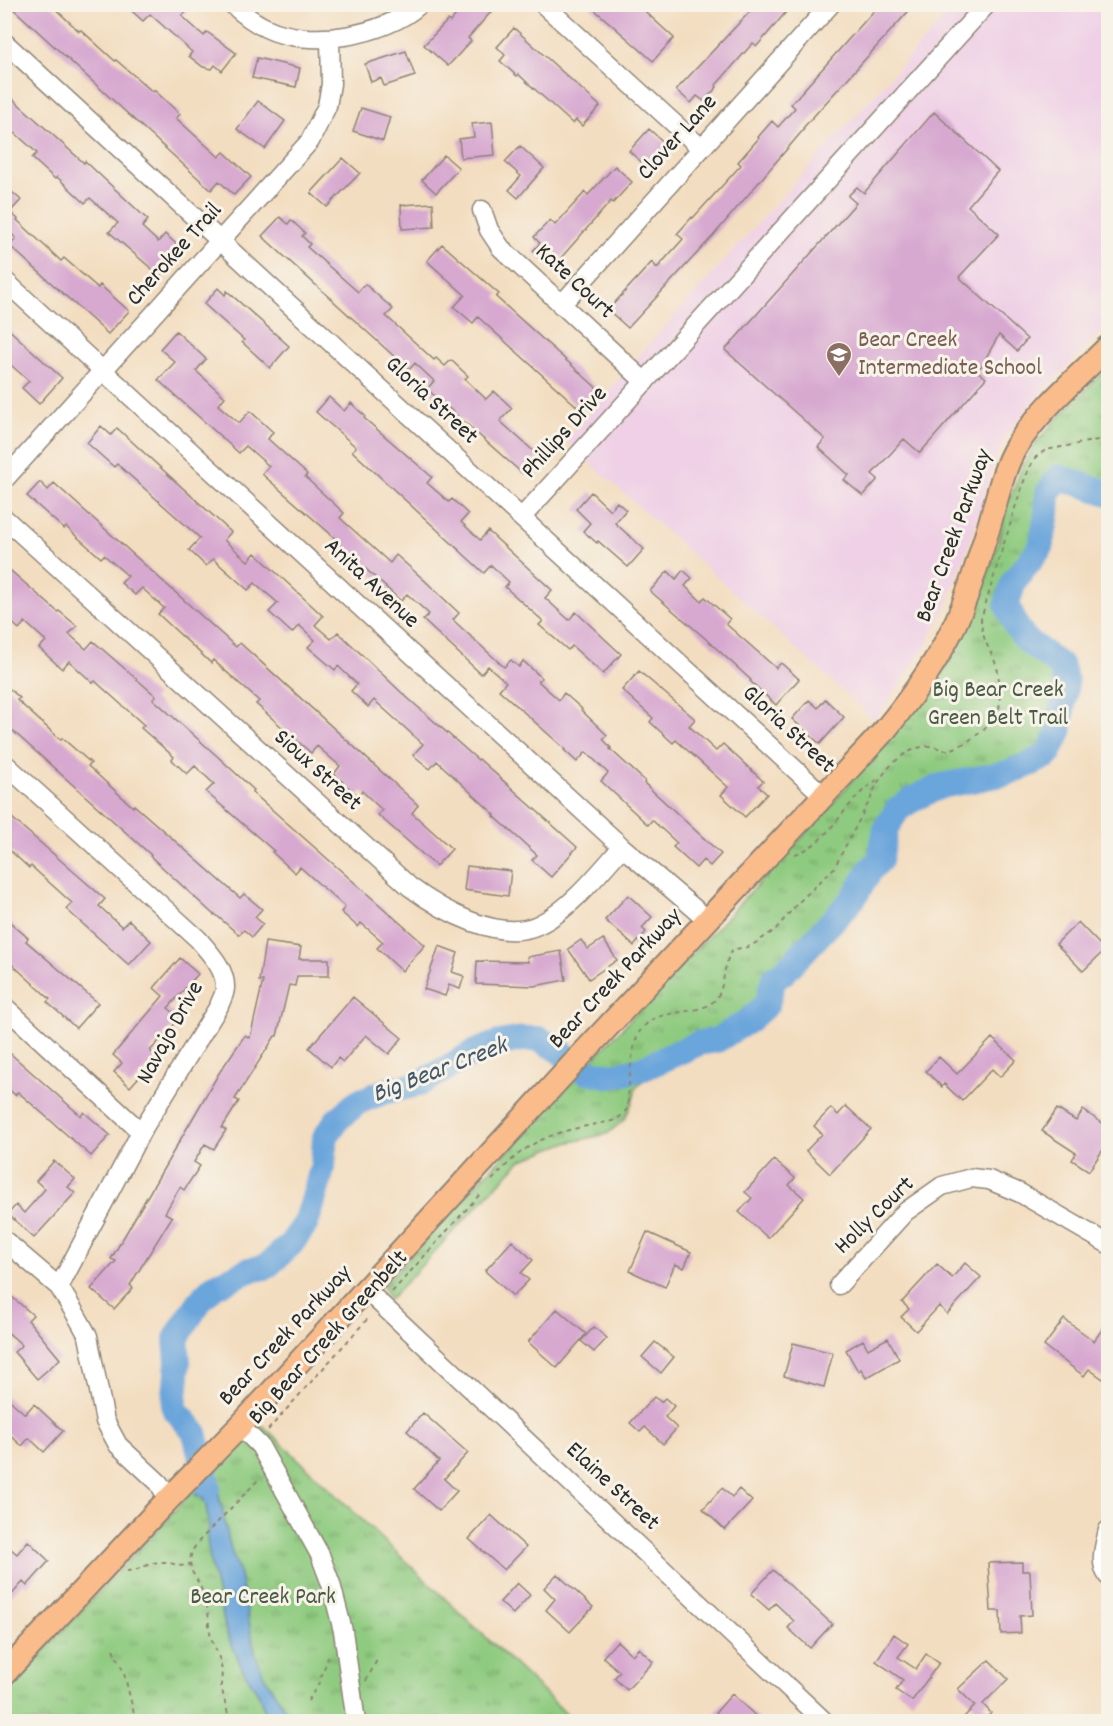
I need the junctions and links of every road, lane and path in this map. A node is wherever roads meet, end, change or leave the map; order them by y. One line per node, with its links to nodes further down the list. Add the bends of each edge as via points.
1 (232, 4): 6 (street, via 268,30)
2 (420, 4): 6 (street, via 371,31)
3 (543, 4): 8 (street)
4 (831, 4): 8 (street, Clover Lane)
5 (987, 4): 15 (street, Phillips Drive)
6 (330, 39): 10 (street, Cherokee Trail, via 331,84 327,106 310,141)
7 (4, 42): 10 (street, Gloria Street)
8 (701, 148): 12 (street, Clover Lane)
9 (482, 210): 12 (street, Kate Court, via 501,248)
10 (221, 241): 14 (street, Cherokee Trail); 17 (street, Gloria Street)
11 (4, 280): 14 (street, Anita Avenue)
12 (561, 304): 15 (street, Kate Court)
13 (1108, 346): 21 (main road, Bear Creek Parkway, via 1015,447 956,622 936,661 885,730)
14 (104, 370): 16 (street, Cherokee Trail); 22 (street, Anita Avenue)
15 (645, 382): 17 (street, Phillips Drive)
16 (4, 480)
17 (522, 517): 21 (street, Gloria Street)
18 (4, 518): 22 (street, Sioux Street, via 410,887 444,910 505,930 537,926 575,897)
19 (4, 763): 27 (street, Navajo Drive, via 198,939 224,979 219,1006)
20 (879, 779): 23 (path, via 812,846)
21 (824, 796): 24 (main road, Bear Creek Parkway)
22 (622, 847): 24 (street, Anita Avenue)
23 (788, 855)
24 (708, 920): 34 (main road, Bear Creek Parkway, via 534,1106)
25 (4, 1006): 27 (street)
26 (634, 1051): 28 (path, via 628,1107 619,1118 541,1139 524,1149)
27 (141, 1132): 33 (street, Navajo Drive)
28 (491, 1182)
29 (483, 1190): 34 (path, Big Bear Creek Greenbelt)
30 (4, 1240): 33 (street)
31 (1108, 1244): 32 (street, Holly Court, via 1020,1193 988,1180 970,1179 942,1185 905,1212)
32 (839, 1285)
33 (59, 1287): 38 (street, via 88,1336 105,1421 118,1445 159,1483)
34 (374, 1296): 35 (main road, Bear Creek Parkway); 36 (path, Big Bear Creek Greenbelt); 50 (street, Elaine Street)
35 (240, 1426): 36 (street); 38 (main road, Bear Creek Parkway)
36 (257, 1442): 44 (street, via 320,1555)
37 (263, 1474): 40 (path, via 199,1541)
38 (168, 1499): 45 (main road, Bear Creek Parkway)
39 (1108, 1530): 42 (street, via 1103,1555)
40 (190, 1564): 41 (path, via 162,1562); 48 (path, via 207,1604)
41 (125, 1570)
42 (1108, 1576)
43 (113, 1648): 47 (path, via 124,1673)
44 (346, 1650): 46 (path, via 329,1655); 49 (street)
45 (4, 1674)
46 (308, 1701)
47 (136, 1722)
48 (230, 1722)
49 (356, 1722)
50 (825, 1722)

